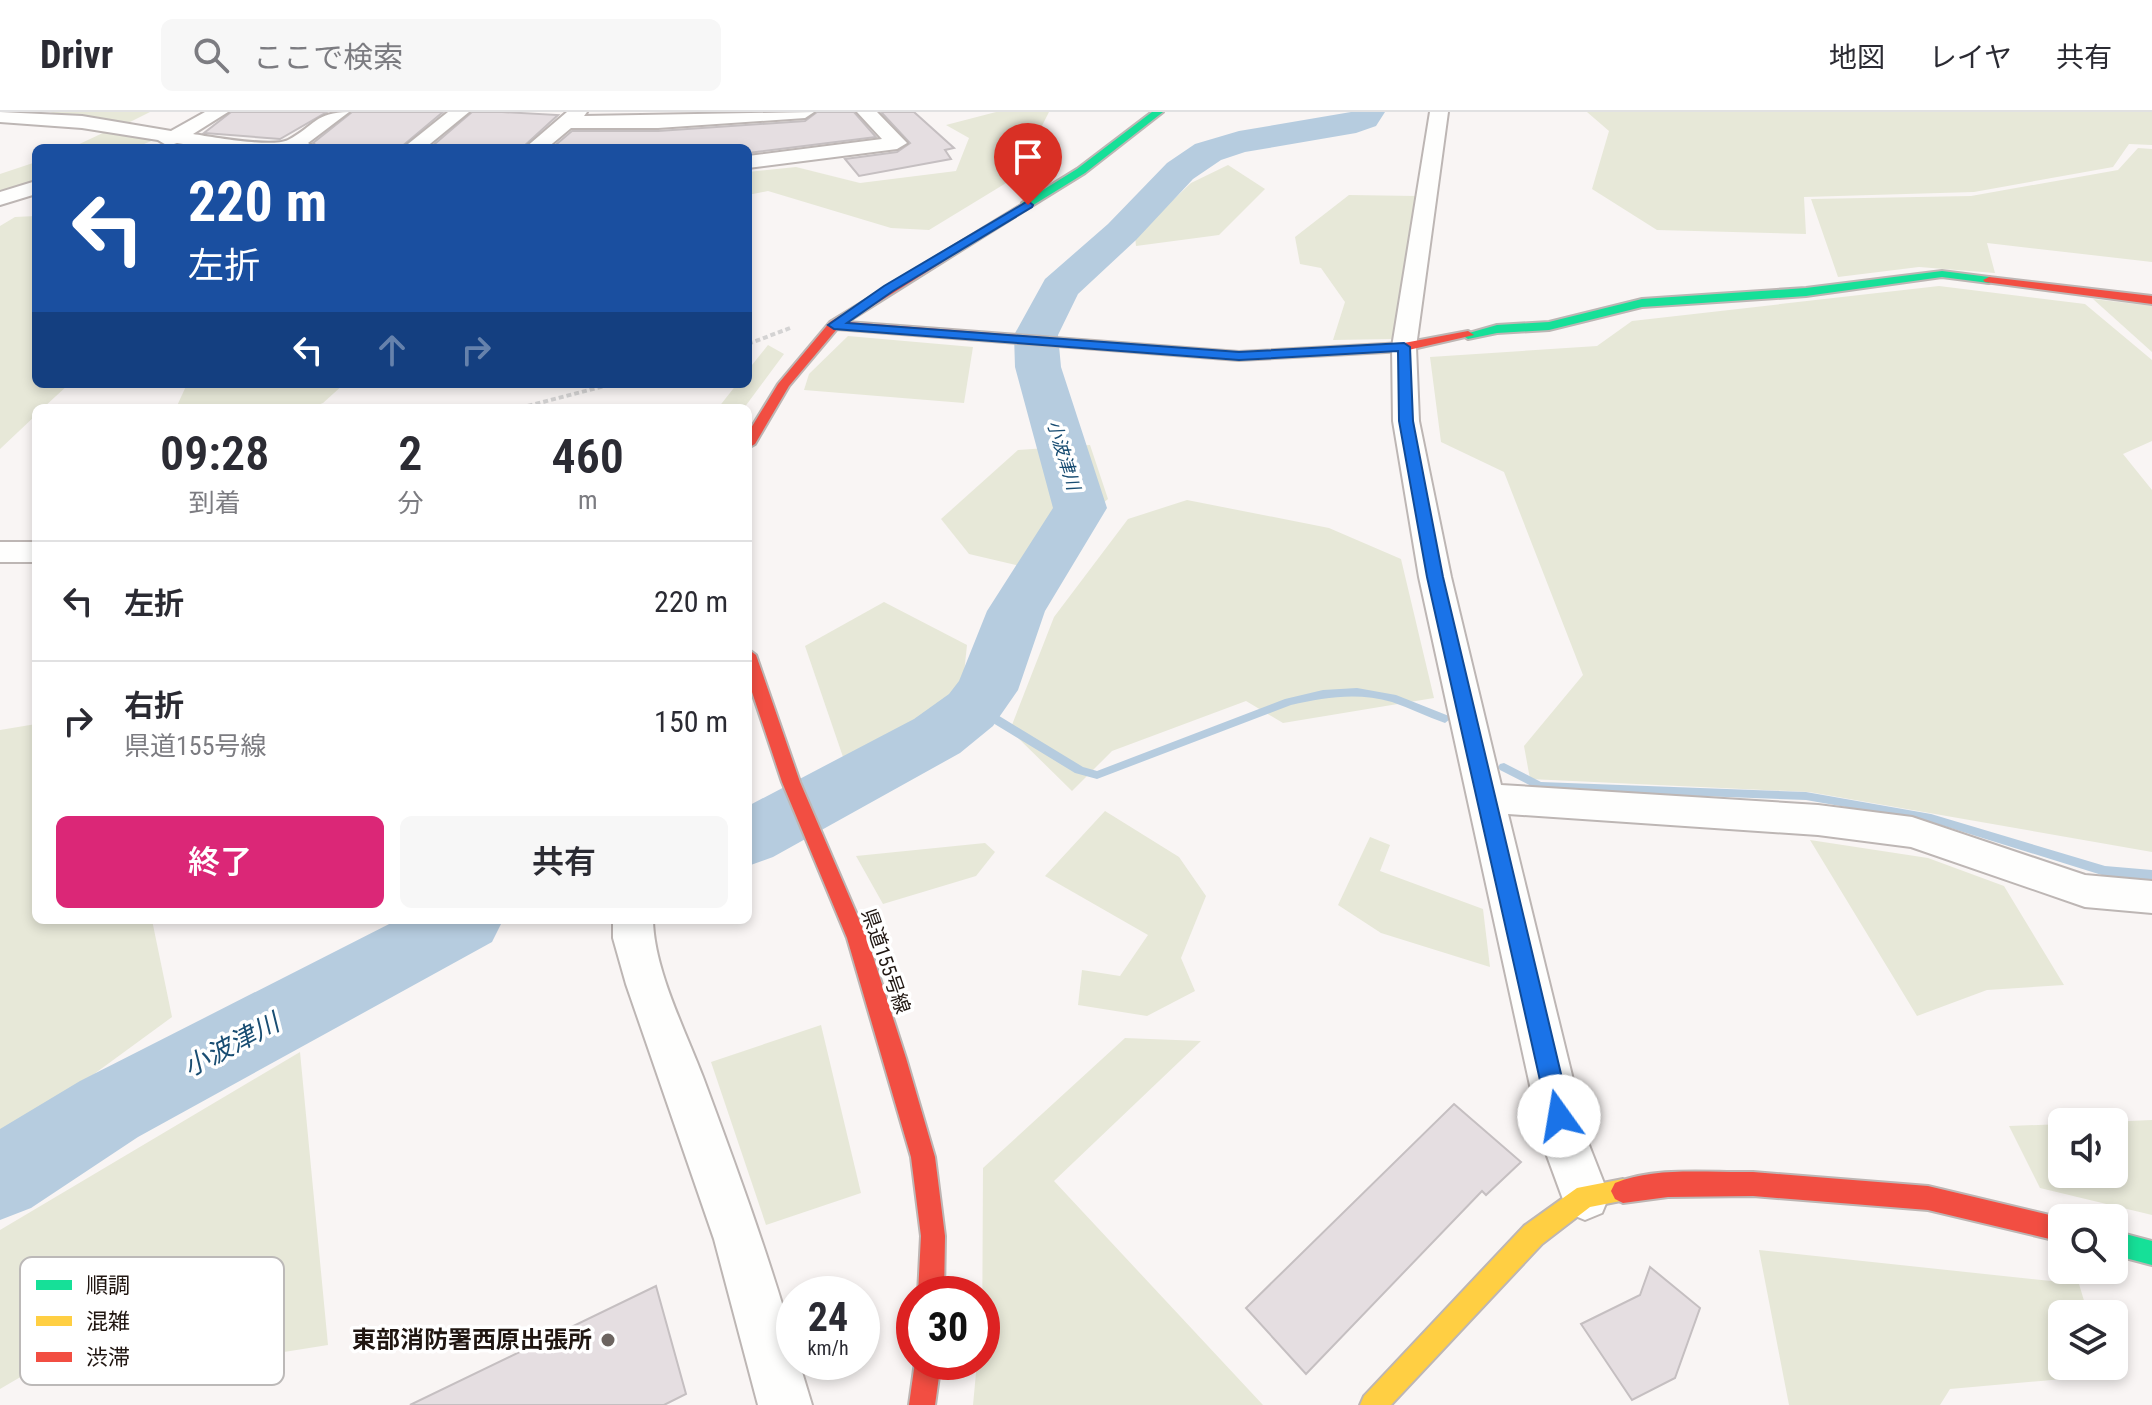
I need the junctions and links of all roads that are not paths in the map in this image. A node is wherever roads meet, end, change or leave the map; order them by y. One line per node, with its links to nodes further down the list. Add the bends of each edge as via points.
1 (219, 112): 10 (street)
2 (340, 112): 13 (street)
3 (460, 112): 14 (street)
4 (805, 112): 9 (street, via 658,122)
5 (866, 112): 16 (street, via 897,143)
6 (1158, 112): 20 (street, via 1081,171)
7 (1439, 112): 21 (street)
8 (0, 116): 10 (street)
9 (572, 117): 15 (street)
10 (176, 136): 11 (street); 12 (street)
11 (157, 144)
12 (221, 144)
13 (294, 144)
14 (418, 144)
15 (540, 144)
16 (752, 161)
17 (32, 188): 18 (street)
18 (0, 199)
19 (2152, 300): 21 (street, via 1942,274 1806,292 1642,303 1549,326 1483,331)
20 (834, 325): 21 (street, via 1239,356); 22 (street, via 784,384)
21 (1404, 347): 26 (street, via 1409,437)
22 (752, 437)
23 (0, 552): 24 (street)
24 (32, 552)
25 (752, 667): 33 (street, 県道155号線, via 791,782 857,938 923,1157 933,1236)
26 (1486, 798): 27 (street, via 1818,820 1912,832 2085,891); 29 (street, via 1566,1145)
27 (2152, 897)
28 (633, 924): 35 (street, via 647,984 739,1239)
29 (1585, 1196): 30 (street, via 1668,1185 1753,1184 1928,1198); 37 (street, via 1533,1235)
30 (2048, 1227)
31 (2128, 1247): 32 (street)
32 (2152, 1253)
33 (932, 1276)
34 (925, 1380): 36 (street)
35 (785, 1405)
36 (922, 1405)
37 (1373, 1405)

